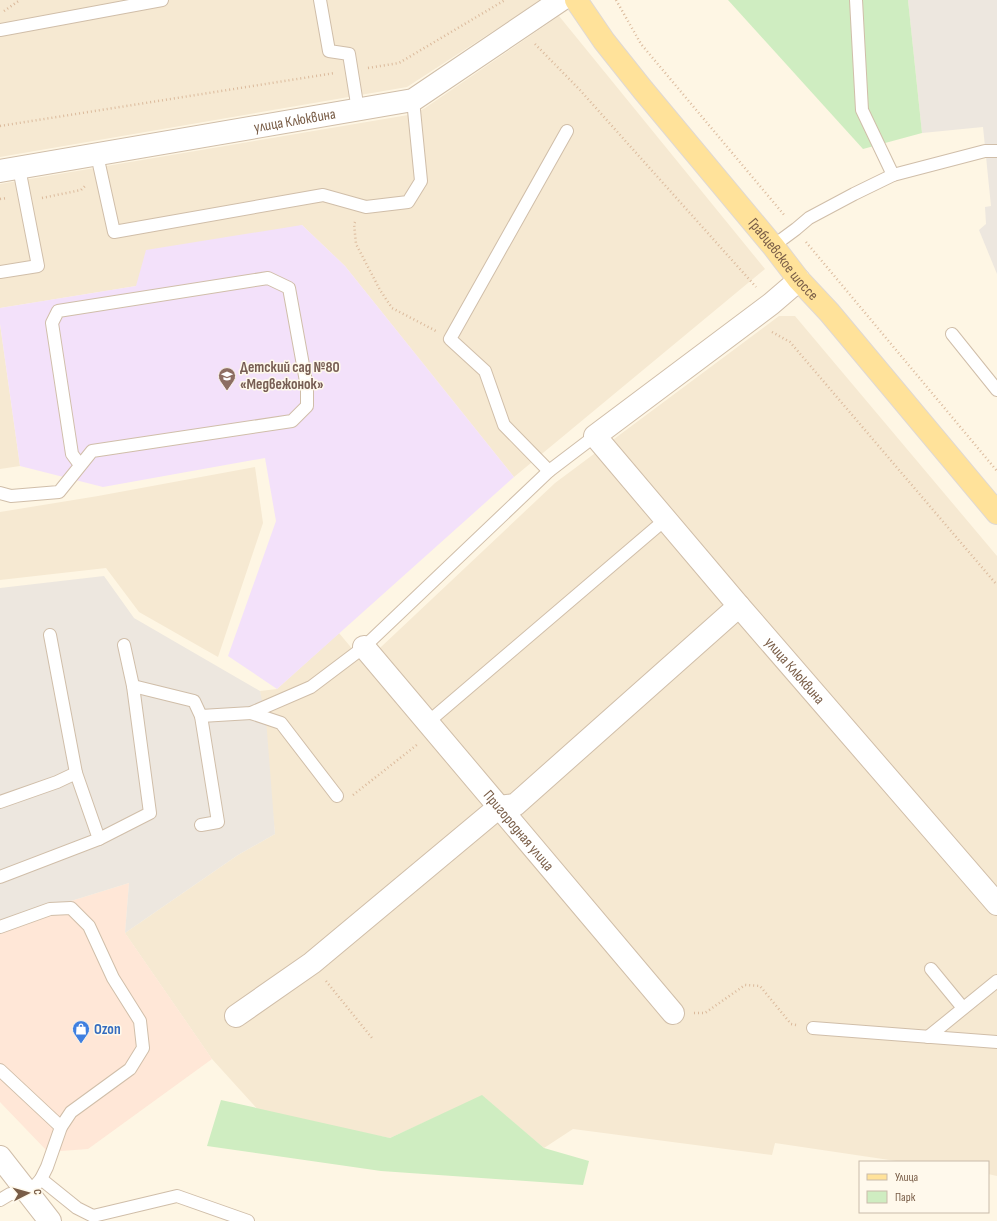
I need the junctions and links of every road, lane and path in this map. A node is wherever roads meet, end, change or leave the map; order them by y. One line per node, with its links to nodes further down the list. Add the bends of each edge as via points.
1 (20, 0): 8 (path)
2 (162, 0): 10 (lane)
3 (320, 0): 11 (lane, via 329,51 349,54)
4 (505, 0): 11 (path, via 399,63)
5 (562, 0): 9 (street, улица Клюквина)
6 (576, 0): 21 (main road, Грабцевское шоссе, via 642,90)
7 (856, 0): 19 (lane, via 862,110)
8 (0, 15)
9 (519, 29): 12 (street, улица Клюквина); 24 (path, via 579,89)
10 (0, 30)
11 (352, 71): 13 (lane); 14 (path)
12 (413, 100): 13 (street, улица Клюквина); 20 (lane, via 421,181 408,202)
13 (358, 110): 17 (street, улица Клюквина)
14 (0, 126)
15 (567, 131): 28 (lane)
16 (997, 151): 19 (lane, via 986,150)
17 (97, 155): 18 (street, улица Клюквина); 20 (lane, via 114,232 323,195)
18 (9, 170): 22 (lane, via 38,266)
19 (893, 175): 21 (lane, via 809,218)
20 (366, 206): 28 (path, via 354,224 356,244 380,290 392,308)
21 (773, 246): 23 (main road, Грабцевское шоссе)
22 (0, 272)
23 (799, 280): 24 (street); 34 (main road, Грабцевское шоссе, via 829,312)
24 (771, 304): 25 (path); 30 (street)
25 (772, 332): 27 (path); 36 (path, via 790,342)
26 (952, 334): 29 (lane)
27 (766, 337)
28 (450, 339): 32 (lane, via 485,371 504,425)
29 (997, 390)
30 (595, 436): 32 (lane); 35 (street, улица Клюквина)
31 (80, 465): 31 (lane, via 72,454 52,323 58,311 268,278 289,288 307,387 307,406 292,421 92,451); 33 (lane, via 59,492 11,496)
32 (549, 471): 40 (lane)
33 (0, 493)
34 (997, 513)
35 (666, 519): 37 (street, улица Клюквина); 44 (lane)
36 (997, 585)
37 (739, 606): 48 (street, via 515,805); 52 (street, улица Клюквина)
38 (50, 635): 45 (lane)
39 (124, 646): 41 (lane)
40 (364, 647): 42 (lane, via 311,687); 44 (street, Пригородная улица)
41 (133, 686): 43 (lane, via 194,701); 50 (lane, via 150,814)
42 (251, 713): 43 (lane); 46 (lane, via 281,723)
43 (202, 716): 49 (lane, via 218,822)
44 (431, 727): 46 (path, via 350,797); 48 (street, Пригородная улица)
45 (76, 773): 47 (lane); 50 (lane)
46 (337, 796)
47 (0, 802)
48 (499, 807): 54 (street); 58 (street, Пригородная улица)
49 (201, 826)
50 (99, 839): 51 (lane)
51 (0, 877)
52 (997, 904)
53 (0, 927): 65 (lane, via 50,909 71,908 89,926 113,978 140,1021 143,1048 130,1069 71,1112)
54 (312, 963): 59 (street); 62 (path)
55 (931, 969): 57 (lane)
56 (997, 981): 57 (lane)
57 (963, 1008): 61 (lane)
58 (673, 1013): 60 (path, via 705,1013 745,985 760,986 791,1024)
59 (236, 1016)
60 (813, 1028): 61 (lane)
61 (928, 1037): 63 (lane)
62 (372, 1038)
63 (997, 1042)
64 (0, 1070): 65 (lane)
65 (61, 1127): 67 (lane, via 47,1167)
66 (0, 1157): 67 (street)
67 (35, 1187): 68 (lane, via 10,1194); 69 (street); 70 (lane, via 93,1216 177,1196)
68 (0, 1200)
69 (50, 1221)
70 (248, 1221)

